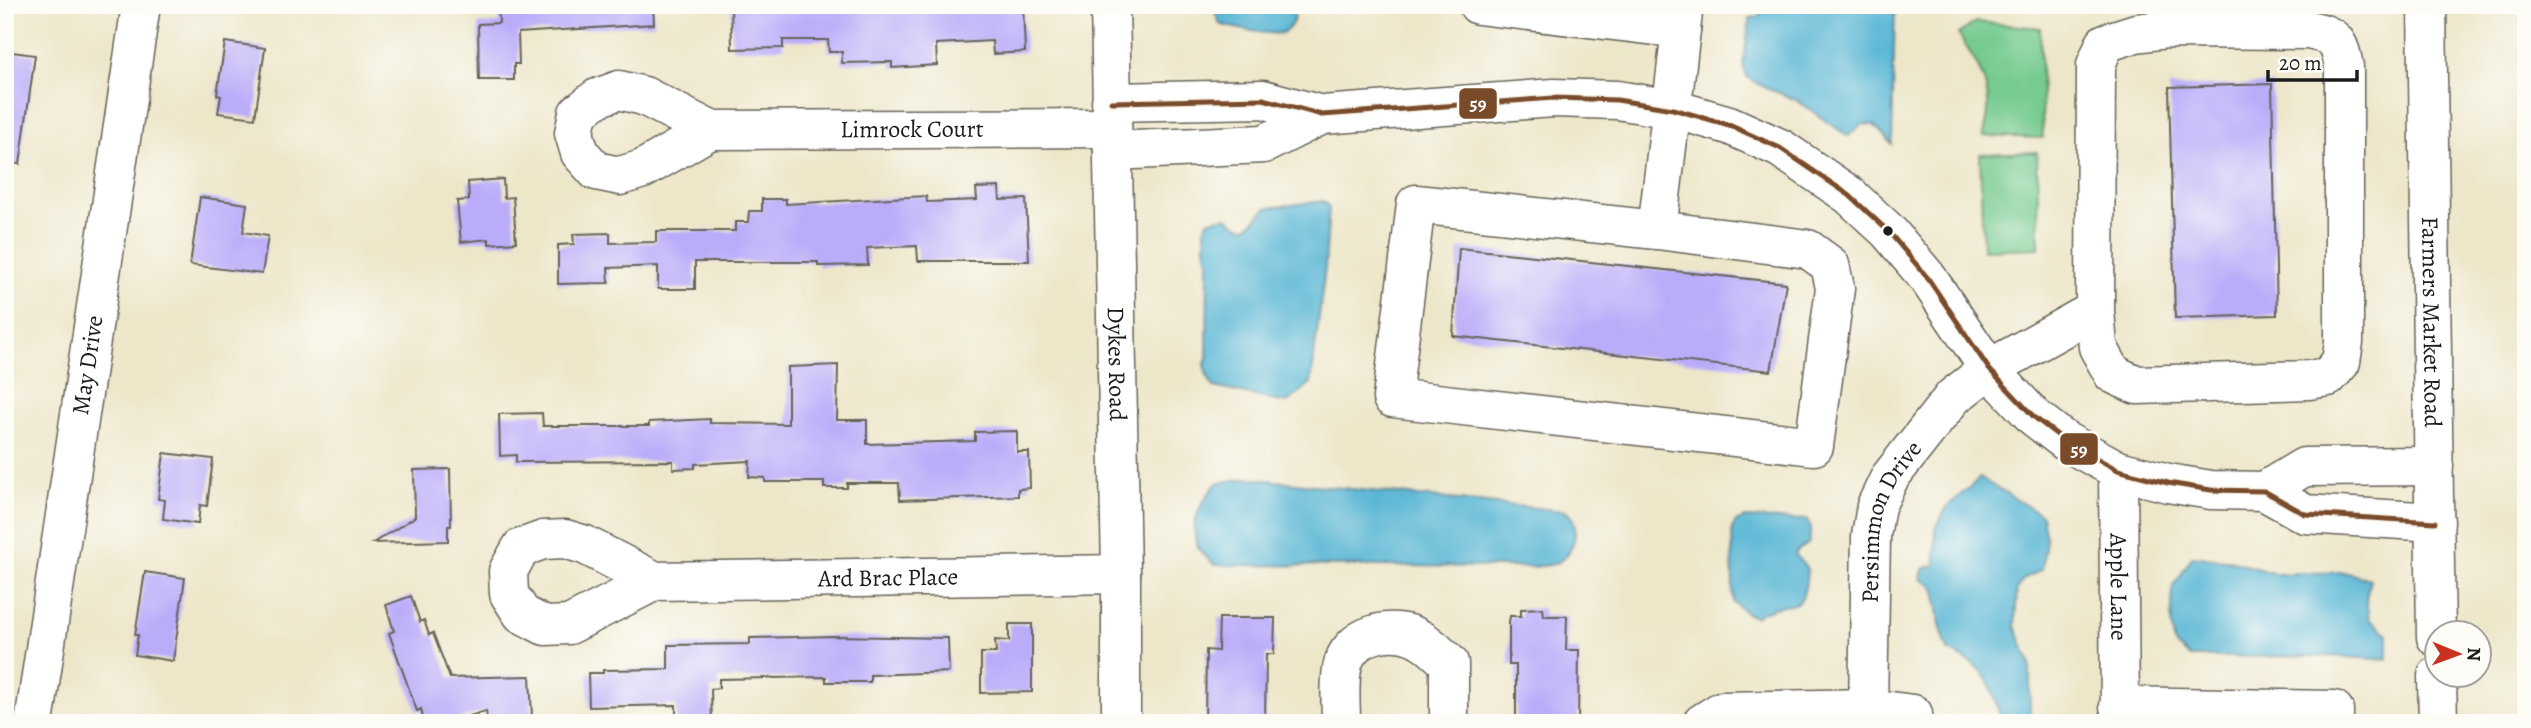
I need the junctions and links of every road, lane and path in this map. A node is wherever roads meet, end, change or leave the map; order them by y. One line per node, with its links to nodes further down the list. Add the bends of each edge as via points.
1 (141, 5): 23 (street, May Drive)
2 (1110, 5): 8 (street, Dykes Road)
3 (1478, 5): 5 (street)
4 (2427, 5): 13 (street, Farmers Market Road)
5 (1682, 17): 7 (street)
6 (2169, 17): 11 (street, via 2105,43 2096,65); 11 (street, via 2308,30 2329,34 2341,47 2341,362 2328,377 2309,380 2137,385 2113,374 2098,347)
7 (1673, 109): 8 (street, Limrock Court, via 1617,100 1554,98 1322,115 1265,144); 10 (street); 12 (street, via 1729,125 1780,148 1849,195 1927,277)
8 (1112, 127): 9 (street, Limrock Court); 17 (street, Dykes Road)
9 (710, 130)
10 (1657, 230): 10 (street, via 1808,249 1830,265 1835,288 1814,446 1392,398 1416,204)
11 (2095, 310): 12 (street, Persimmon Drive)
12 (1989, 369): 14 (street, via 2034,417); 21 (street, Persimmon Drive, via 1953,397 1890,477 1876,506 1871,536)
13 (2434, 466): 15 (street, via 2304,467); 16 (street, Farmers Market Road)
14 (2118, 470): 15 (street, via 2200,488); 22 (street, Apple Lane)
15 (2264, 491): 16 (street, via 2305,514)
16 (2435, 522): 19 (street, Farmers Market Road)
17 (1121, 575): 18 (street, Ard Brac Place); 24 (street, Dykes Road)
18 (655, 581)
19 (2437, 620)
20 (2437, 690): 30 (street)
21 (1868, 709): 27 (street, via 1721,711); 28 (street, via 1913,714)
22 (2120, 714): 29 (street, via 2334,710)
23 (34, 723)
24 (1121, 723)
25 (1341, 723): 26 (street, via 1342,667 1351,648 1368,636 1390,631 1420,639 1449,663)
26 (1448, 723)
27 (1702, 723)
28 (1913, 723)
29 (2334, 723)
30 (2438, 723)

